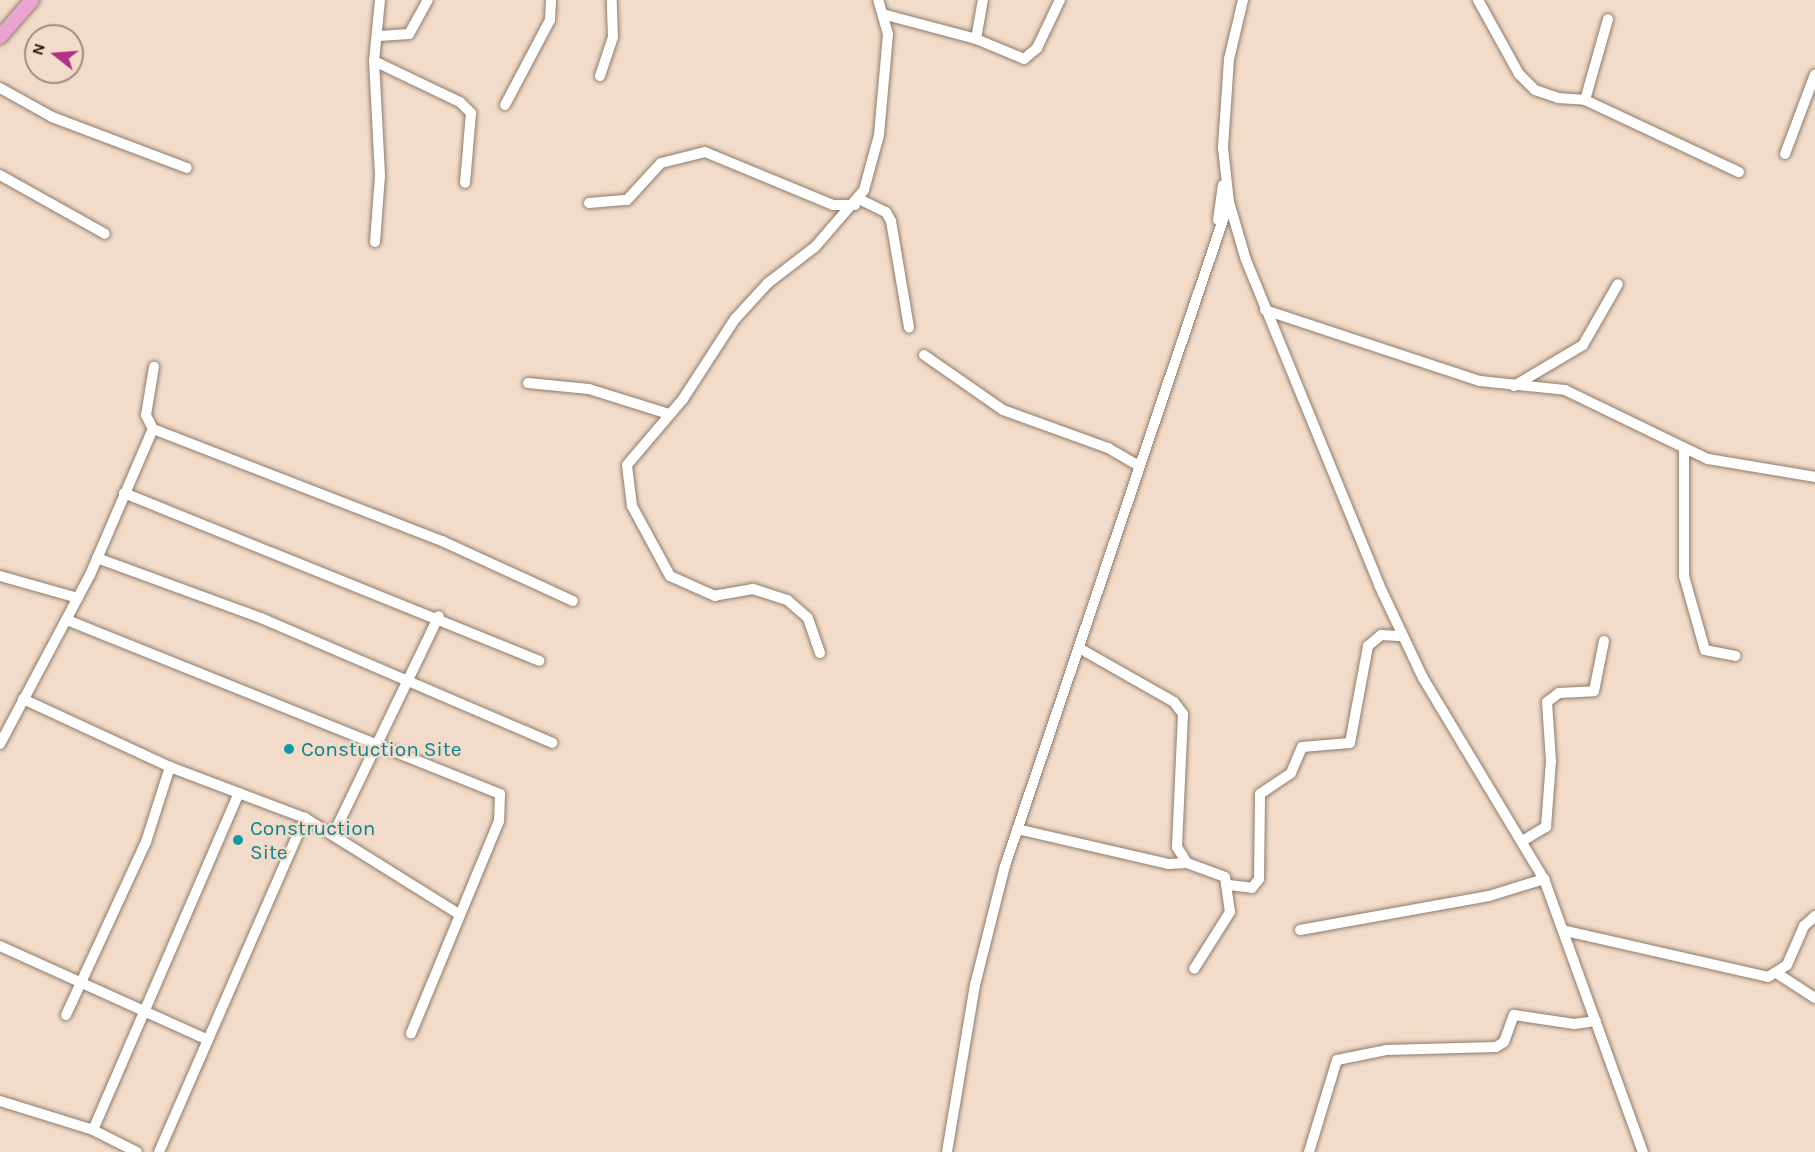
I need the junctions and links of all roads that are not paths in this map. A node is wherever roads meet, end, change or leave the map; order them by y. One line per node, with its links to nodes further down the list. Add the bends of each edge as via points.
1 (32, 0): 14 (main road)
2 (380, 0): 13 (street)
3 (428, 0): 13 (street, via 409,34)
4 (551, 0): 21 (street, via 550,20)
5 (612, 0): 18 (street, via 614,37)
6 (878, 0): 11 (street)
7 (983, 0): 15 (street)
8 (1060, 0): 15 (street, via 1029,57 1013,58)
9 (1244, 0): 25 (street, via 1226,87)
10 (1478, 0): 20 (street, via 1498,44 1535,90)
11 (886, 15): 15 (street); 28 (street, via 879,135)
12 (1608, 19): 20 (street)
13 (379, 36): 16 (street)
14 (0, 37)
15 (976, 39)
16 (374, 61): 27 (street, via 460,102 471,112); 33 (street, via 380,175)
17 (1815, 74): 22 (street)
18 (600, 76)
19 (0, 88): 23 (street, via 52,117)
20 (1585, 100): 24 (street)
21 (506, 105)
22 (1785, 154)
23 (187, 168)
24 (1739, 172)
25 (1226, 174): 29 (street); 31 (street)
26 (0, 175): 32 (street)
27 (465, 183)
28 (857, 202): 30 (street, via 833,205 705,152 661,163 627,200); 36 (street, via 886,212 891,221); 41 (street, via 735,319)
29 (1229, 202): 31 (street); 35 (street)
30 (589, 203)
31 (1218, 233): 44 (street)
32 (105, 234)
33 (375, 242)
34 (1618, 284): 40 (street, via 1583,345)
35 (1265, 310): 40 (street); 53 (street)
36 (909, 327)
37 (924, 355): 44 (street, via 1003,410 1108,448)
38 (154, 366): 42 (street, via 146,415)
39 (528, 383): 41 (street, via 589,389)
40 (1511, 388): 43 (street, via 1565,390)
41 (669, 414): 56 (street, via 632,453 626,472 632,506 664,569 696,591 720,596 753,589 787,600 808,618)
42 (153, 429): 46 (street); 50 (street, via 442,541)
43 (1684, 450): 45 (street, via 1741,467); 57 (street, via 1684,576 1706,651)
44 (1139, 466): 55 (street)
45 (1815, 477)
46 (124, 493): 47 (street); 51 (street)
47 (97, 558): 49 (street); 59 (street)
48 (0, 576): 49 (street)
49 (78, 598): 52 (street)
50 (573, 601)
51 (439, 616): 58 (street); 59 (street)
52 (67, 620): 60 (street); 63 (street)
53 (1403, 636): 69 (street); 72 (street, via 1381,635 1368,646 1350,743 1302,747 1291,773 1260,795 1259,879 1252,888)
54 (1604, 641): 69 (street, via 1594,691 1558,693 1547,702 1551,761 1546,827)
55 (1079, 648): 67 (street); 70 (street, via 1173,702 1183,714 1177,848)
56 (820, 653)
57 (1735, 656)
58 (539, 660)
59 (408, 680): 61 (street); 63 (street)
60 (22, 699): 62 (street); 64 (street)
61 (552, 743)
62 (0, 744)
63 (375, 744): 68 (street); 73 (street, via 500,794 499,820)
64 (170, 767): 65 (street); 80 (street, via 156,815)
65 (239, 794): 66 (street); 82 (street)
66 (305, 818): 68 (street); 86 (street)
67 (1017, 829): 70 (street, via 1169,864); 91 (street, via 981,954)
68 (333, 835): 73 (street)
69 (1524, 840): 71 (street)
70 (1187, 863): 72 (street, via 1219,873)
71 (1545, 879): 75 (street, via 1490,897); 76 (street)
72 (1229, 885): 78 (street, via 1230,912)
73 (457, 913): 85 (street)
74 (1815, 916): 79 (street)
75 (1300, 930)
76 (1566, 931): 79 (street, via 1746,975); 84 (street)
77 (0, 946): 80 (street)
78 (1194, 969)
79 (1778, 974): 81 (street)
80 (82, 980): 82 (street); 83 (street)
81 (1815, 998)
82 (145, 1010): 86 (street); 88 (street)
83 (66, 1015)
84 (1596, 1021): 92 (street, via 1574,1024 1514,1015 1504,1042 1496,1047 1386,1050 1337,1060); 93 (street)
85 (411, 1033)
86 (208, 1040): 90 (street)
87 (0, 1101): 88 (street)
88 (93, 1130): 89 (street)
89 (137, 1152)
90 (159, 1152)
91 (947, 1152)
92 (1309, 1152)
93 (1643, 1152)

